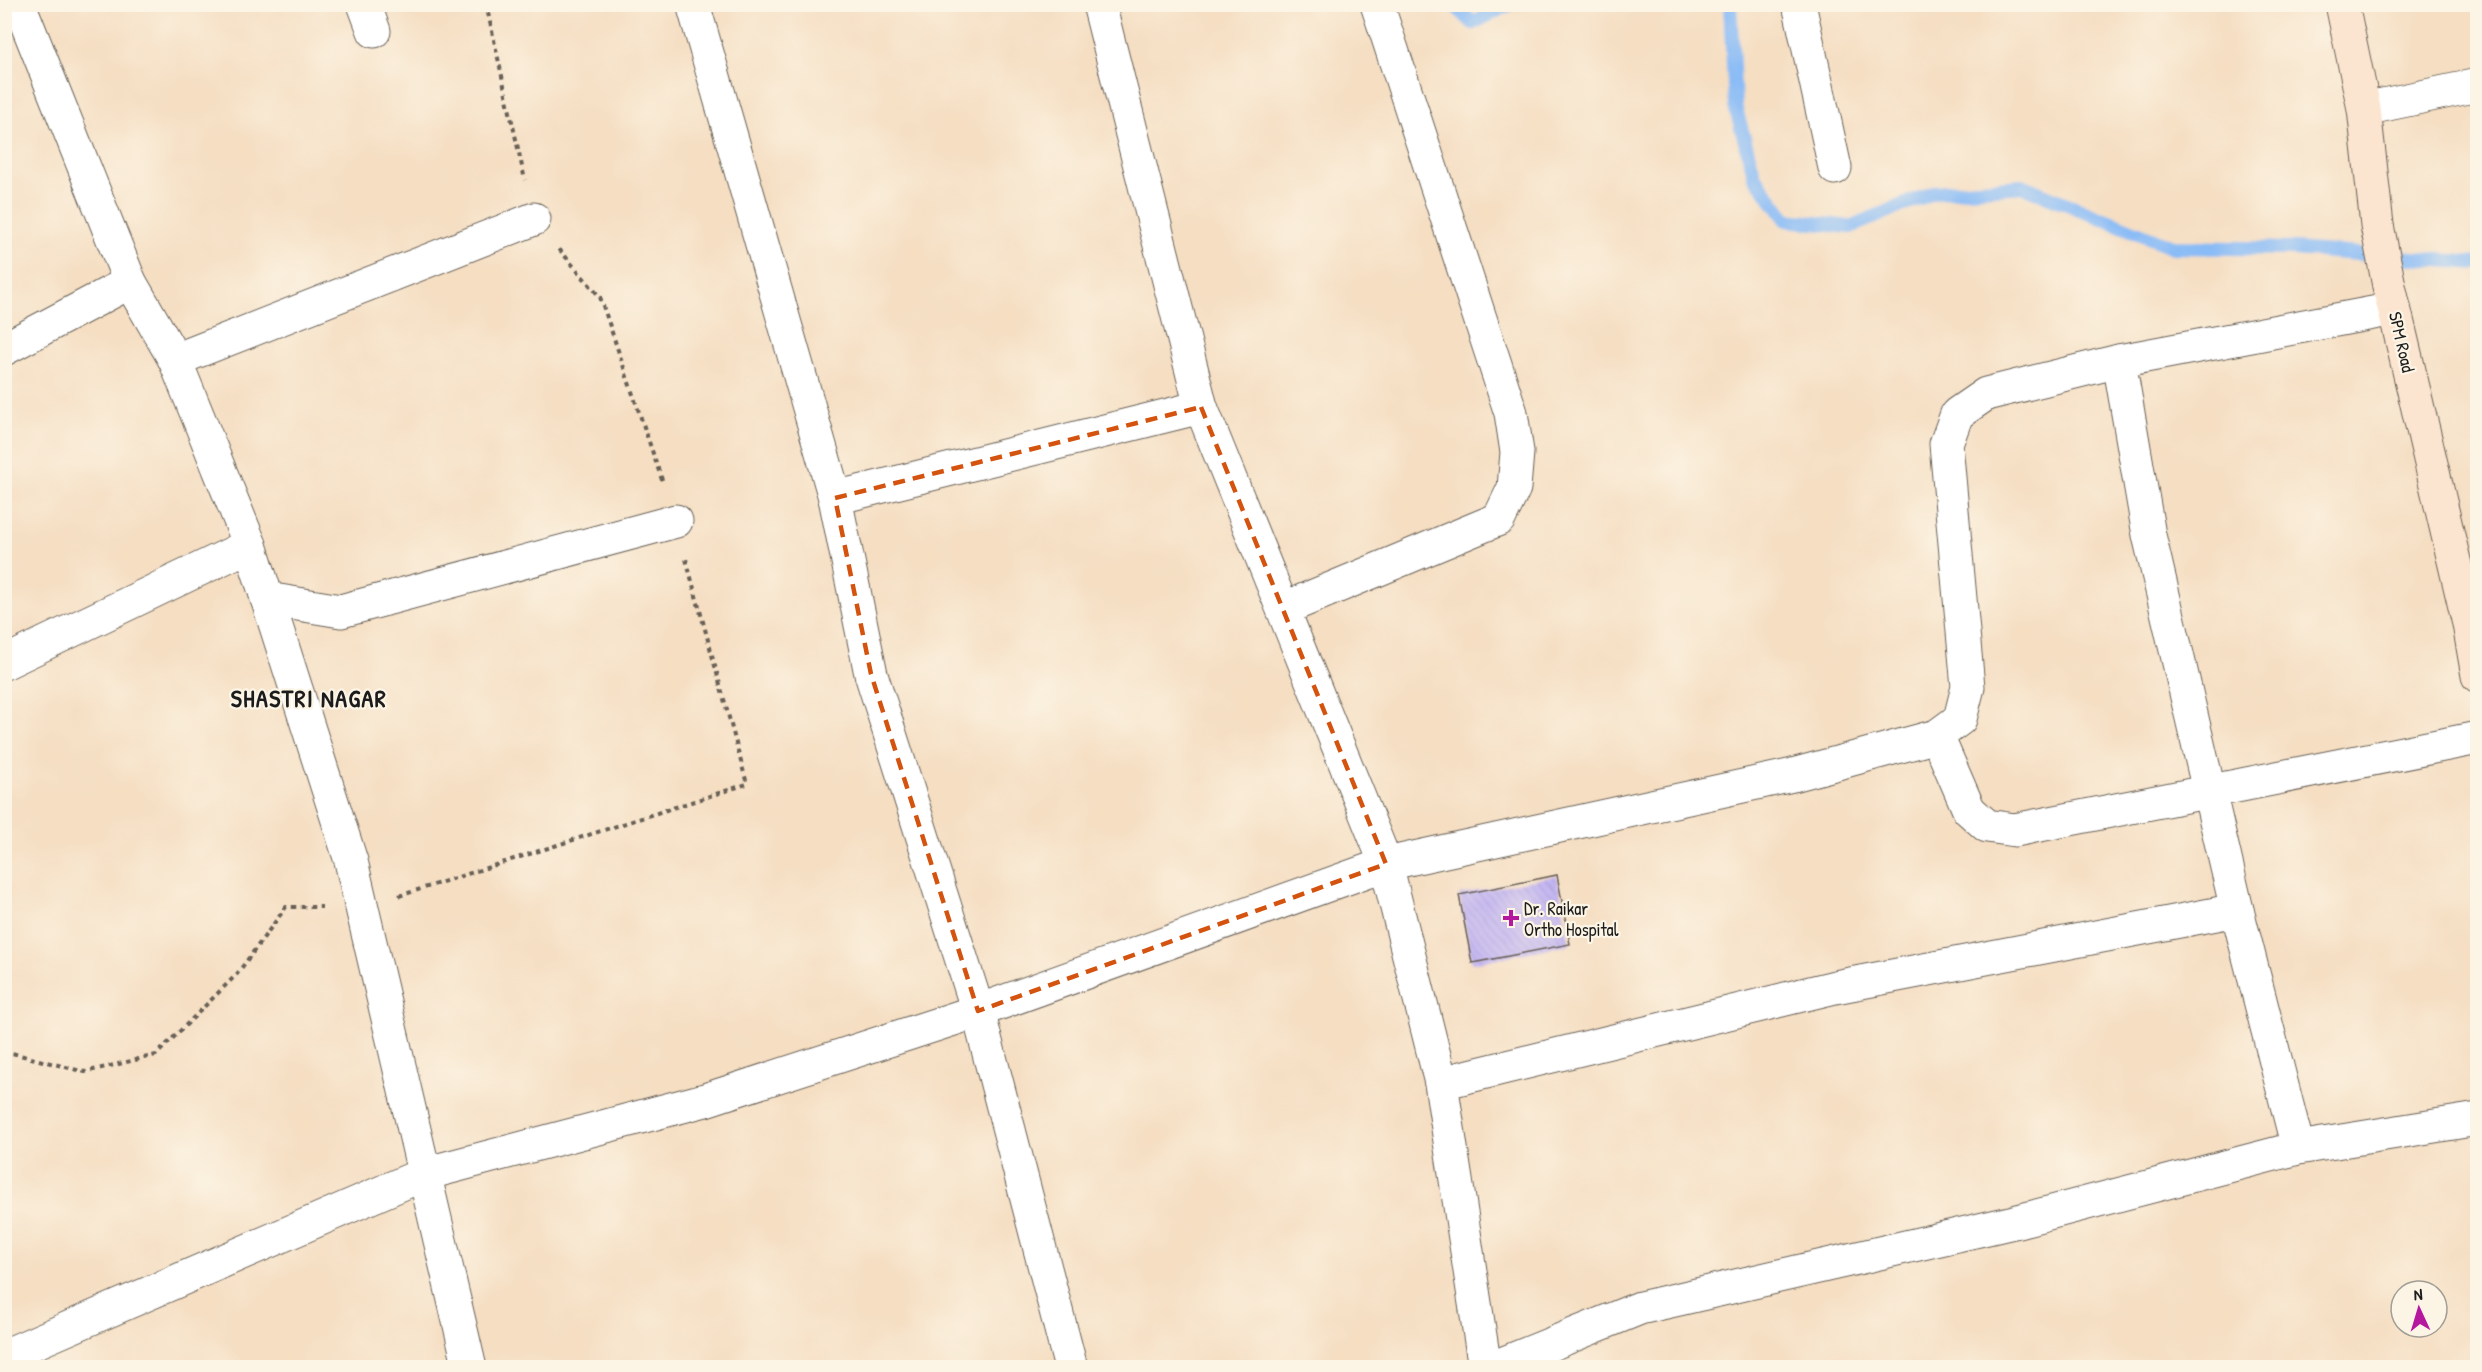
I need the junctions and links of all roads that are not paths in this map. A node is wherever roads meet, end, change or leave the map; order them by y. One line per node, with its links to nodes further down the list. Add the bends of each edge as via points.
1 (19, 4): 11 (street)
2 (693, 4): 17 (street)
3 (1099, 4): 16 (street)
4 (1377, 4): 21 (street, via 1510,413 1518,452 1514,488 1499,519)
5 (1799, 4): 9 (street)
6 (2342, 4): 8 (main road, SPM Road)
7 (2478, 85): 8 (street)
8 (2364, 109): 12 (main road, SPM Road, via 2377,225)
9 (1835, 168)
10 (534, 219): 14 (street)
11 (130, 282): 13 (street); 14 (street)
12 (2392, 297): 15 (street); 22 (main road, SPM Road)
13 (4, 349)
14 (175, 360): 19 (street)
15 (2119, 361): 25 (street, via 1986,394 1957,414 1946,444 1968,687 1959,719); 27 (street, via 2150,534)
16 (1201, 407): 17 (street); 21 (street)
17 (835, 498): 30 (street, via 871,674)
18 (676, 521): 20 (street, via 340,611)
19 (250, 545): 20 (street); 23 (street)
20 (267, 599): 34 (street, via 351,861)
21 (1282, 609): 28 (street)
22 (2473, 623): 24 (main road, SPM Road)
23 (4, 663)
24 (2478, 676)
25 (1937, 736): 27 (street, via 1970,810 1987,826 2015,830); 28 (street, via 1793,775)
26 (2478, 738): 27 (street)
27 (2209, 792): 29 (street)
28 (1386, 864): 30 (street); 31 (street)
29 (2237, 909): 31 (street, via 1835,987); 33 (street)
30 (978, 1011): 34 (street, via 705,1100); 37 (street)
31 (1441, 1083): 38 (street)
32 (2478, 1119): 33 (street)
33 (2298, 1148): 39 (street, via 2014,1222 1640,1308)
34 (424, 1174): 35 (street); 36 (street)
35 (4, 1356)
36 (470, 1368)
37 (1071, 1368)
38 (1485, 1368)
39 (1492, 1368)

